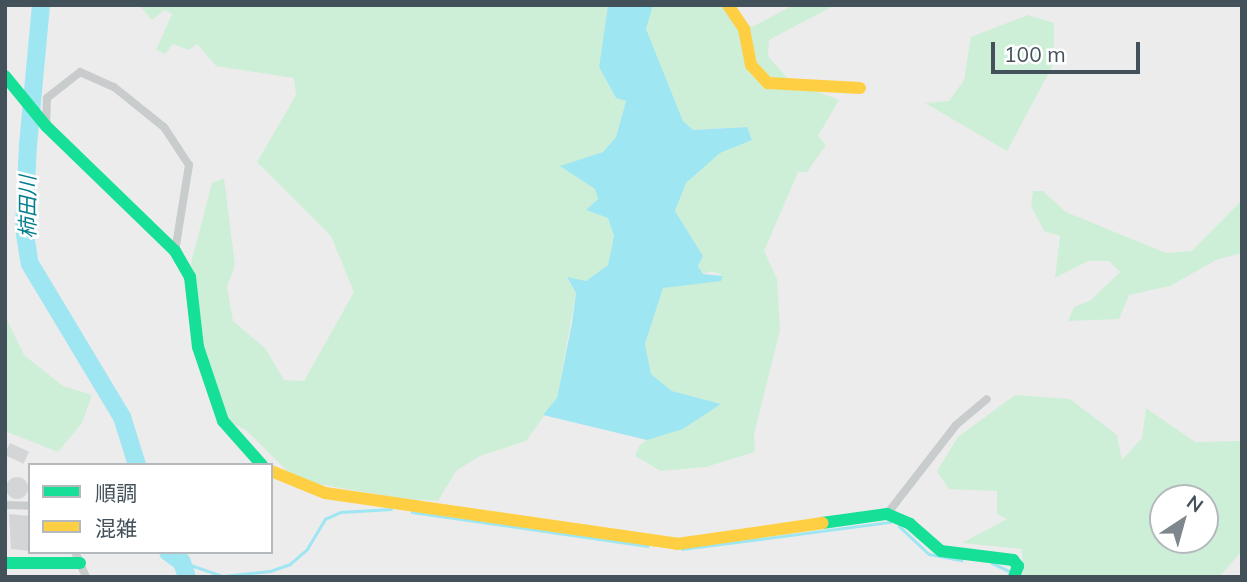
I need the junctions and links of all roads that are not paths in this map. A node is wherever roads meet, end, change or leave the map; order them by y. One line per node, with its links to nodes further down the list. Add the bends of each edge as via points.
1 (728, 5): 3 (street, via 744,29 751,65 768,83)
2 (5, 76): 4 (street)
3 (860, 88)
4 (43, 123): 5 (street); 5 (street, via 47,98 80,72 114,87 164,127 189,165)
5 (175, 251): 7 (street, via 190,276 198,347 223,421 247,456)
6 (987, 399): 11 (street, via 956,425)
7 (258, 463)
8 (273, 472): 11 (street, via 325,493 677,544)
9 (5, 505): 10 (street)
10 (28, 506)
11 (887, 514): 14 (street, via 910,524 941,551 1013,560)
12 (78, 558): 13 (street); 15 (street)
13 (5, 563)
14 (1015, 573)
15 (86, 577)

